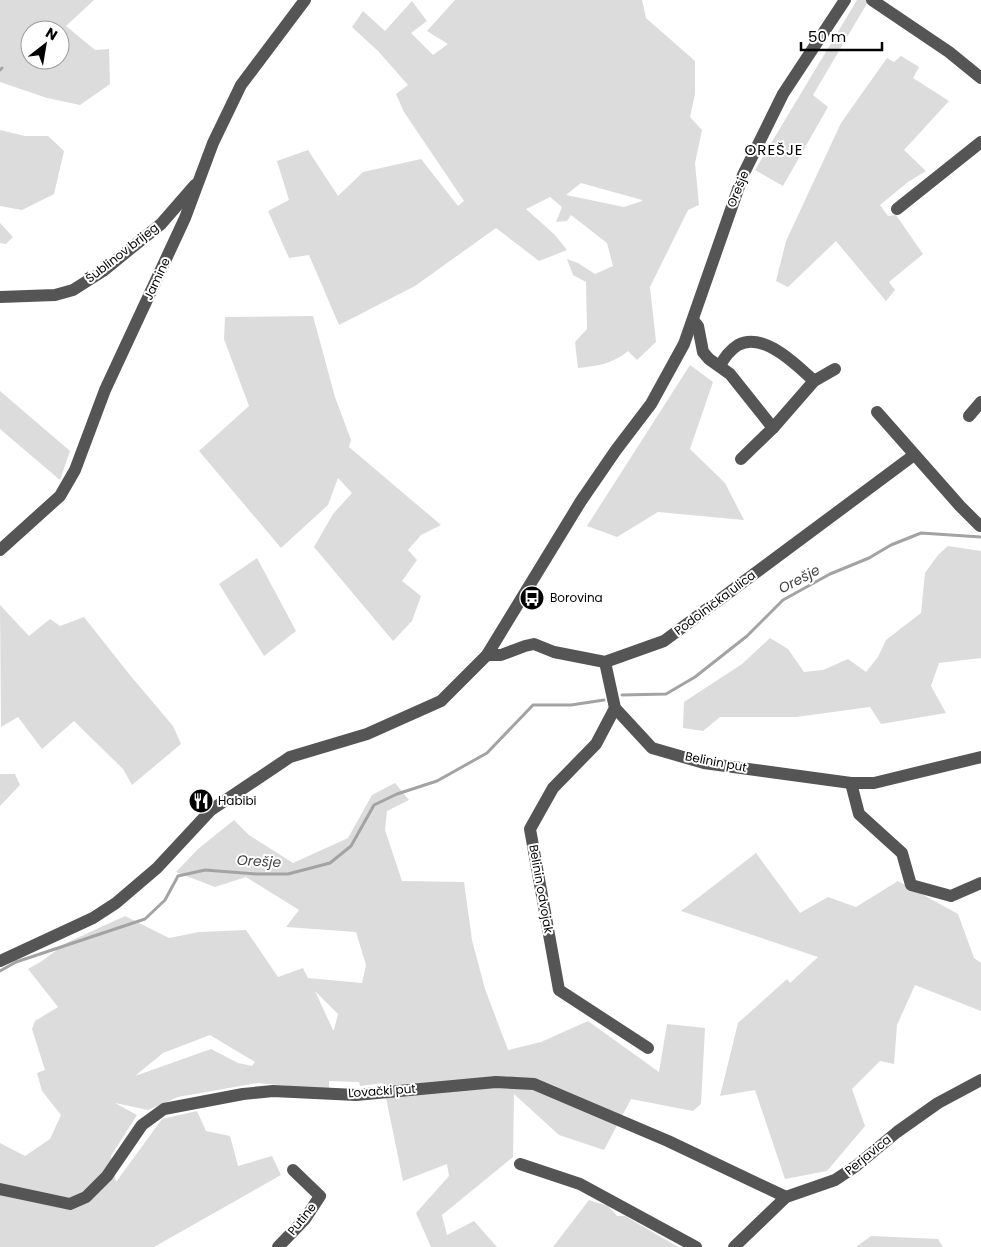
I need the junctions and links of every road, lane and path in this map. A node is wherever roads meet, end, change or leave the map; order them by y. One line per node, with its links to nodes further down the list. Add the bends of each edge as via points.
1 (305, 0): 6 (street, Jamine, via 241,85 212,143)
2 (844, 0): 9 (street, Orešje, via 784,94 743,175)
3 (872, 0): 4 (street, via 949,52)
4 (981, 78)
5 (981, 142): 7 (street)
6 (198, 181): 8 (street, Šublinov brijeg, via 161,224 74,290 55,295); 20 (street, Jamine, via 185,218 105,390 75,470 60,496)
7 (897, 209)
8 (0, 297)
9 (693, 320): 10 (street, via 698,326 703,352); 21 (street, Orešje, via 684,344 651,404 581,501)
10 (720, 366): 12 (street, via 737,346 756,342 786,356); 16 (street)
11 (835, 369): 12 (street)
12 (814, 381): 16 (street)
13 (981, 402): 15 (street)
14 (877, 412): 17 (street)
15 (969, 416)
16 (773, 428): 18 (street)
17 (914, 455): 19 (street); 22 (street, Podolnička ulica, via 664,641)
18 (741, 459)
19 (980, 526)
20 (0, 550)
21 (487, 655): 22 (street, via 501,655 534,644 554,652); 27 (street, Orešje, via 441,702 367,734 290,757 211,810 157,868 116,904)
22 (605, 662): 23 (street)
23 (615, 708): 25 (street, Belinin put, via 652,748 704,763); 28 (street, Belinin odvojak, via 596,744 553,788 530,829 559,990)
24 (981, 757): 25 (street, Belinin put, via 874,783)
25 (851, 783): 26 (street, via 859,814 902,853 911,885 951,896)
26 (981, 883)
27 (0, 961)
28 (648, 1048)
29 (981, 1080): 33 (street, Perjavica, via 938,1102 835,1180)
30 (520, 1164): 35 (street, via 580,1184)
31 (292, 1170): 34 (street, Putine, via 320,1196 305,1219)
32 (0, 1189): 33 (street, Lovački put, via 70,1204 86,1197 107,1176 142,1125 164,1109 274,1091 356,1095 496,1082 534,1084 668,1141)
33 (786, 1197): 36 (street, Perjavica)
34 (278, 1247)
35 (696, 1247)
36 (734, 1247)

